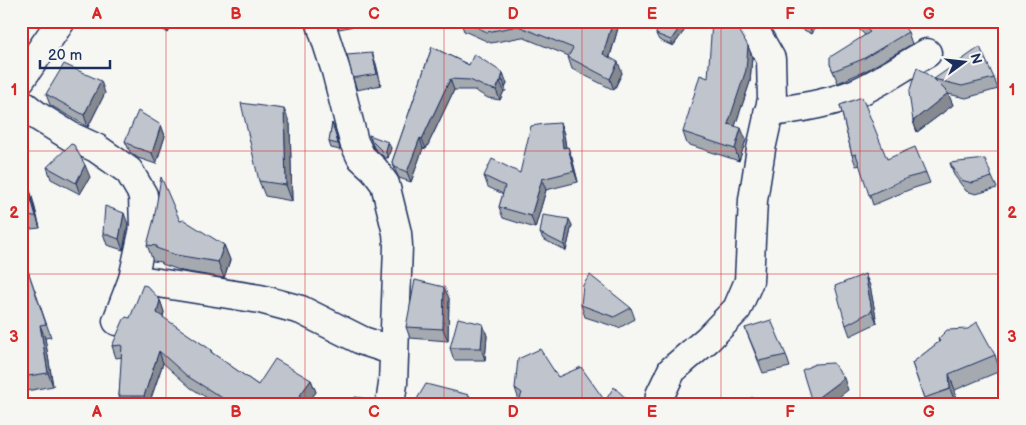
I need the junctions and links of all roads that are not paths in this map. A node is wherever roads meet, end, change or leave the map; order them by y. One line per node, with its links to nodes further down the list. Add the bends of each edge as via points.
1 (61, 21): 5 (street)
2 (320, 21): 10 (street, via 354,142 361,158 385,184 396,233)
3 (747, 21): 7 (street, via 772,59 772,98)
4 (927, 53): 7 (street, via 888,78 855,93 815,105)
5 (21, 79)
6 (21, 103): 8 (street, via 129,171 143,195 144,220)
7 (768, 113): 12 (street, via 753,200 749,281 737,310 672,370 660,394)
8 (133, 279): 9 (street); 10 (street, via 260,299 301,310 363,341)
9 (117, 321)
10 (394, 351): 11 (street)
11 (390, 404)
12 (659, 404)

